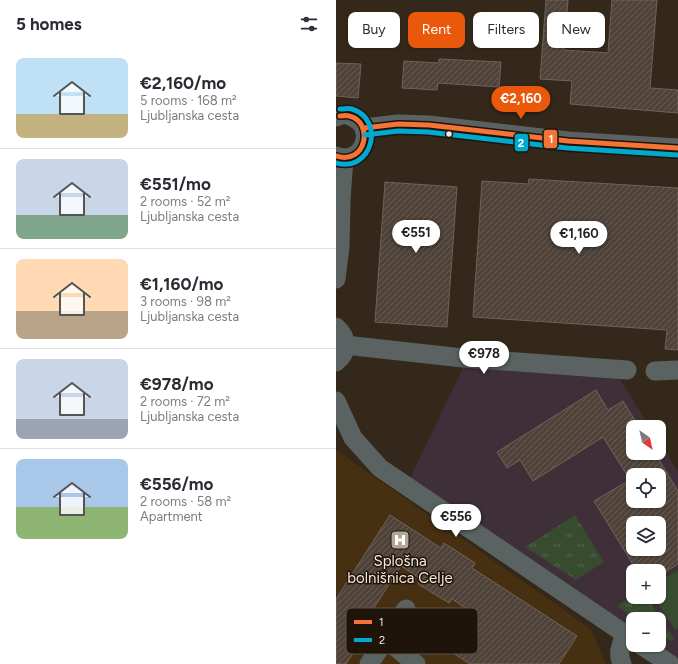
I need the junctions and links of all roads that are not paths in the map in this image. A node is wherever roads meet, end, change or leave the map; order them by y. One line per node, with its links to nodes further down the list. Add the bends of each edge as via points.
1 (336, 117): 2 (street, via 346,115 357,119)
2 (364, 128): 3 (street, via 398,124 428,125 568,141); 4 (street, via 366,138 362,148 354,155)
3 (678, 148)
4 (340, 157): 5 (street, via 340,247)
5 (336, 279)
6 (336, 327): 7 (street, via 344,338)
7 (345, 345): 8 (street, via 345,351); 9 (street, via 463,358)
8 (336, 362)
9 (627, 370)
10 (678, 370): 11 (street)
11 (655, 372)
12 (336, 401): 13 (street, via 353,438 380,468)
13 (626, 635)
14 (626, 641): 20 (street, via 619,649)
15 (652, 652): 21 (street)
16 (376, 654): 18 (street)
17 (404, 654): 19 (street)
18 (369, 664)
19 (416, 664)
20 (622, 664)
21 (670, 664)

